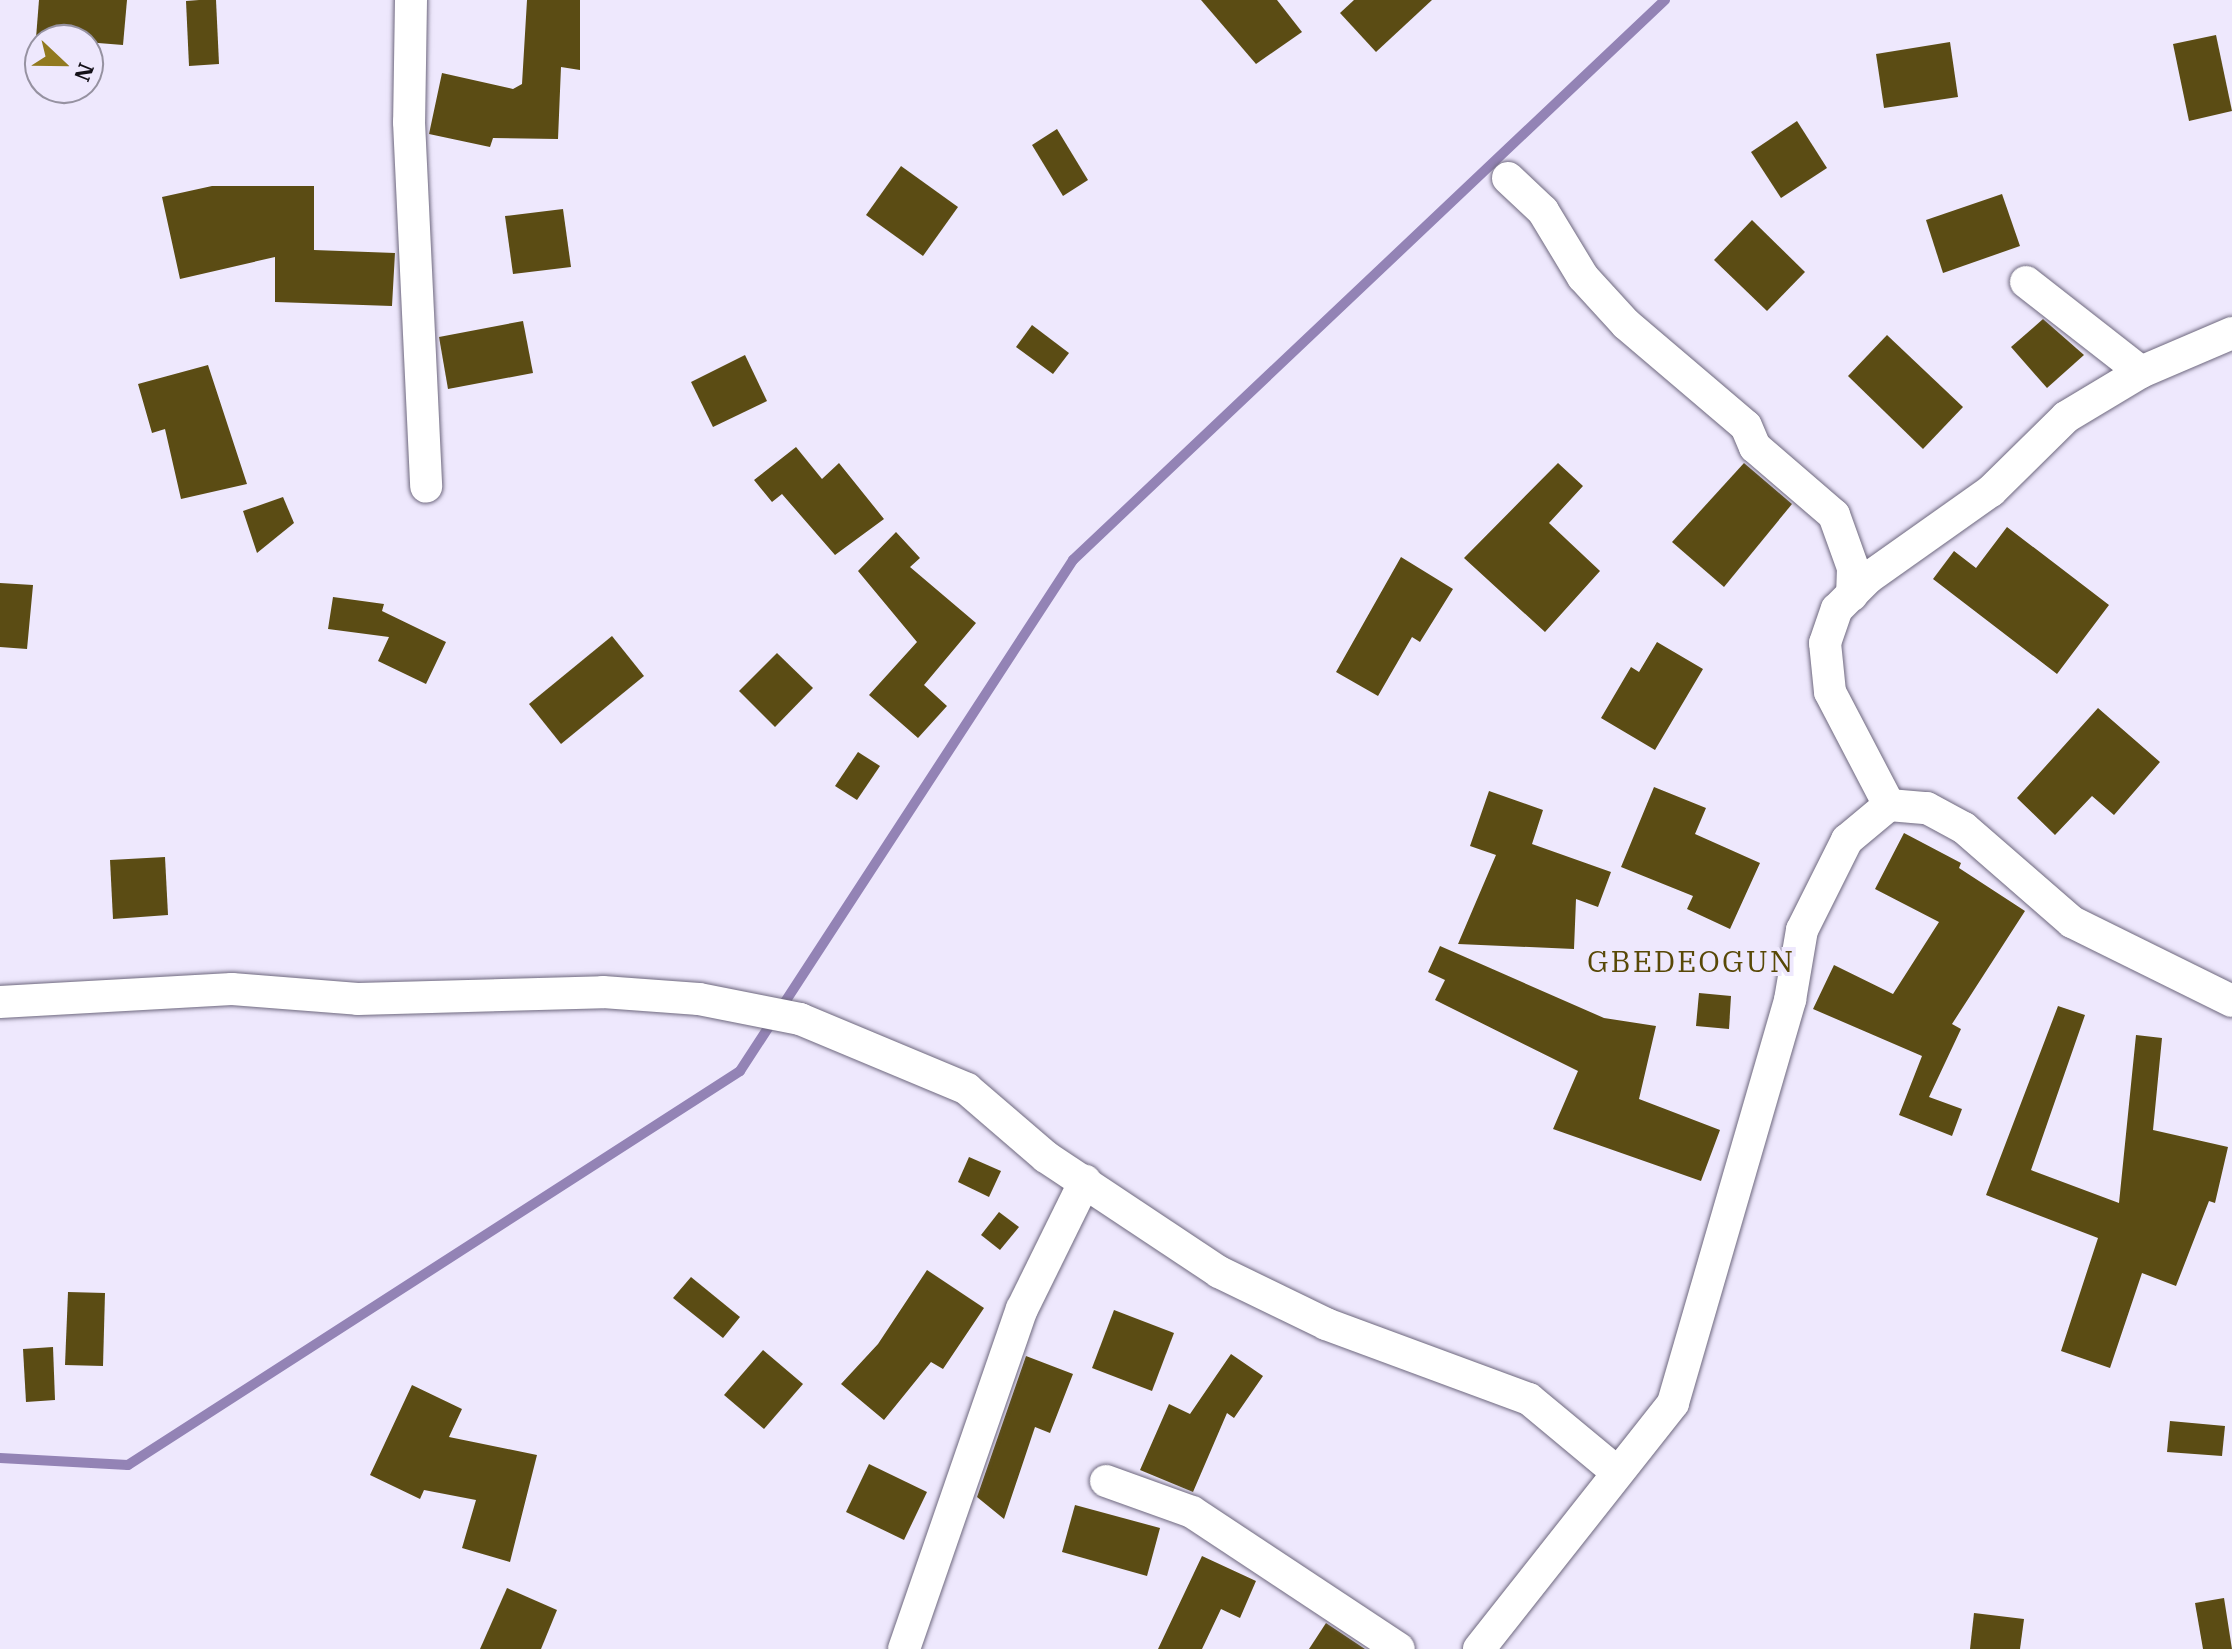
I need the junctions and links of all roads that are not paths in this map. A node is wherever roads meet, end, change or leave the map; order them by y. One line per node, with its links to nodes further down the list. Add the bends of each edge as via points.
1 (411, 0): 6 (street, via 409,122)
2 (1508, 178): 7 (street, via 1543,211 1583,277 1626,324 1746,426 1755,447 1834,515 1853,568)
3 (2026, 282): 5 (street)
4 (2232, 333): 5 (street)
5 (2141, 372): 7 (street, via 2066,417 1991,491)
6 (426, 487)
7 (1852, 595): 8 (street, via 1825,643 1830,692)
8 (1889, 805): 9 (street, via 1927,808 1964,828 2072,922); 12 (street, via 1847,840 1802,930 1790,1000 1673,1403)
9 (2232, 1001)
10 (0, 1002): 11 (street, via 232,989 358,999 603,992 699,999 800,1019 967,1089)
11 (1085, 1181): 12 (street, via 1219,1272 1326,1324 1529,1399); 14 (street, via 1022,1309)
12 (1617, 1472): 16 (street)
13 (1106, 1481): 15 (street, via 1192,1512)
14 (904, 1649)
15 (1399, 1649)
16 (1479, 1649)

